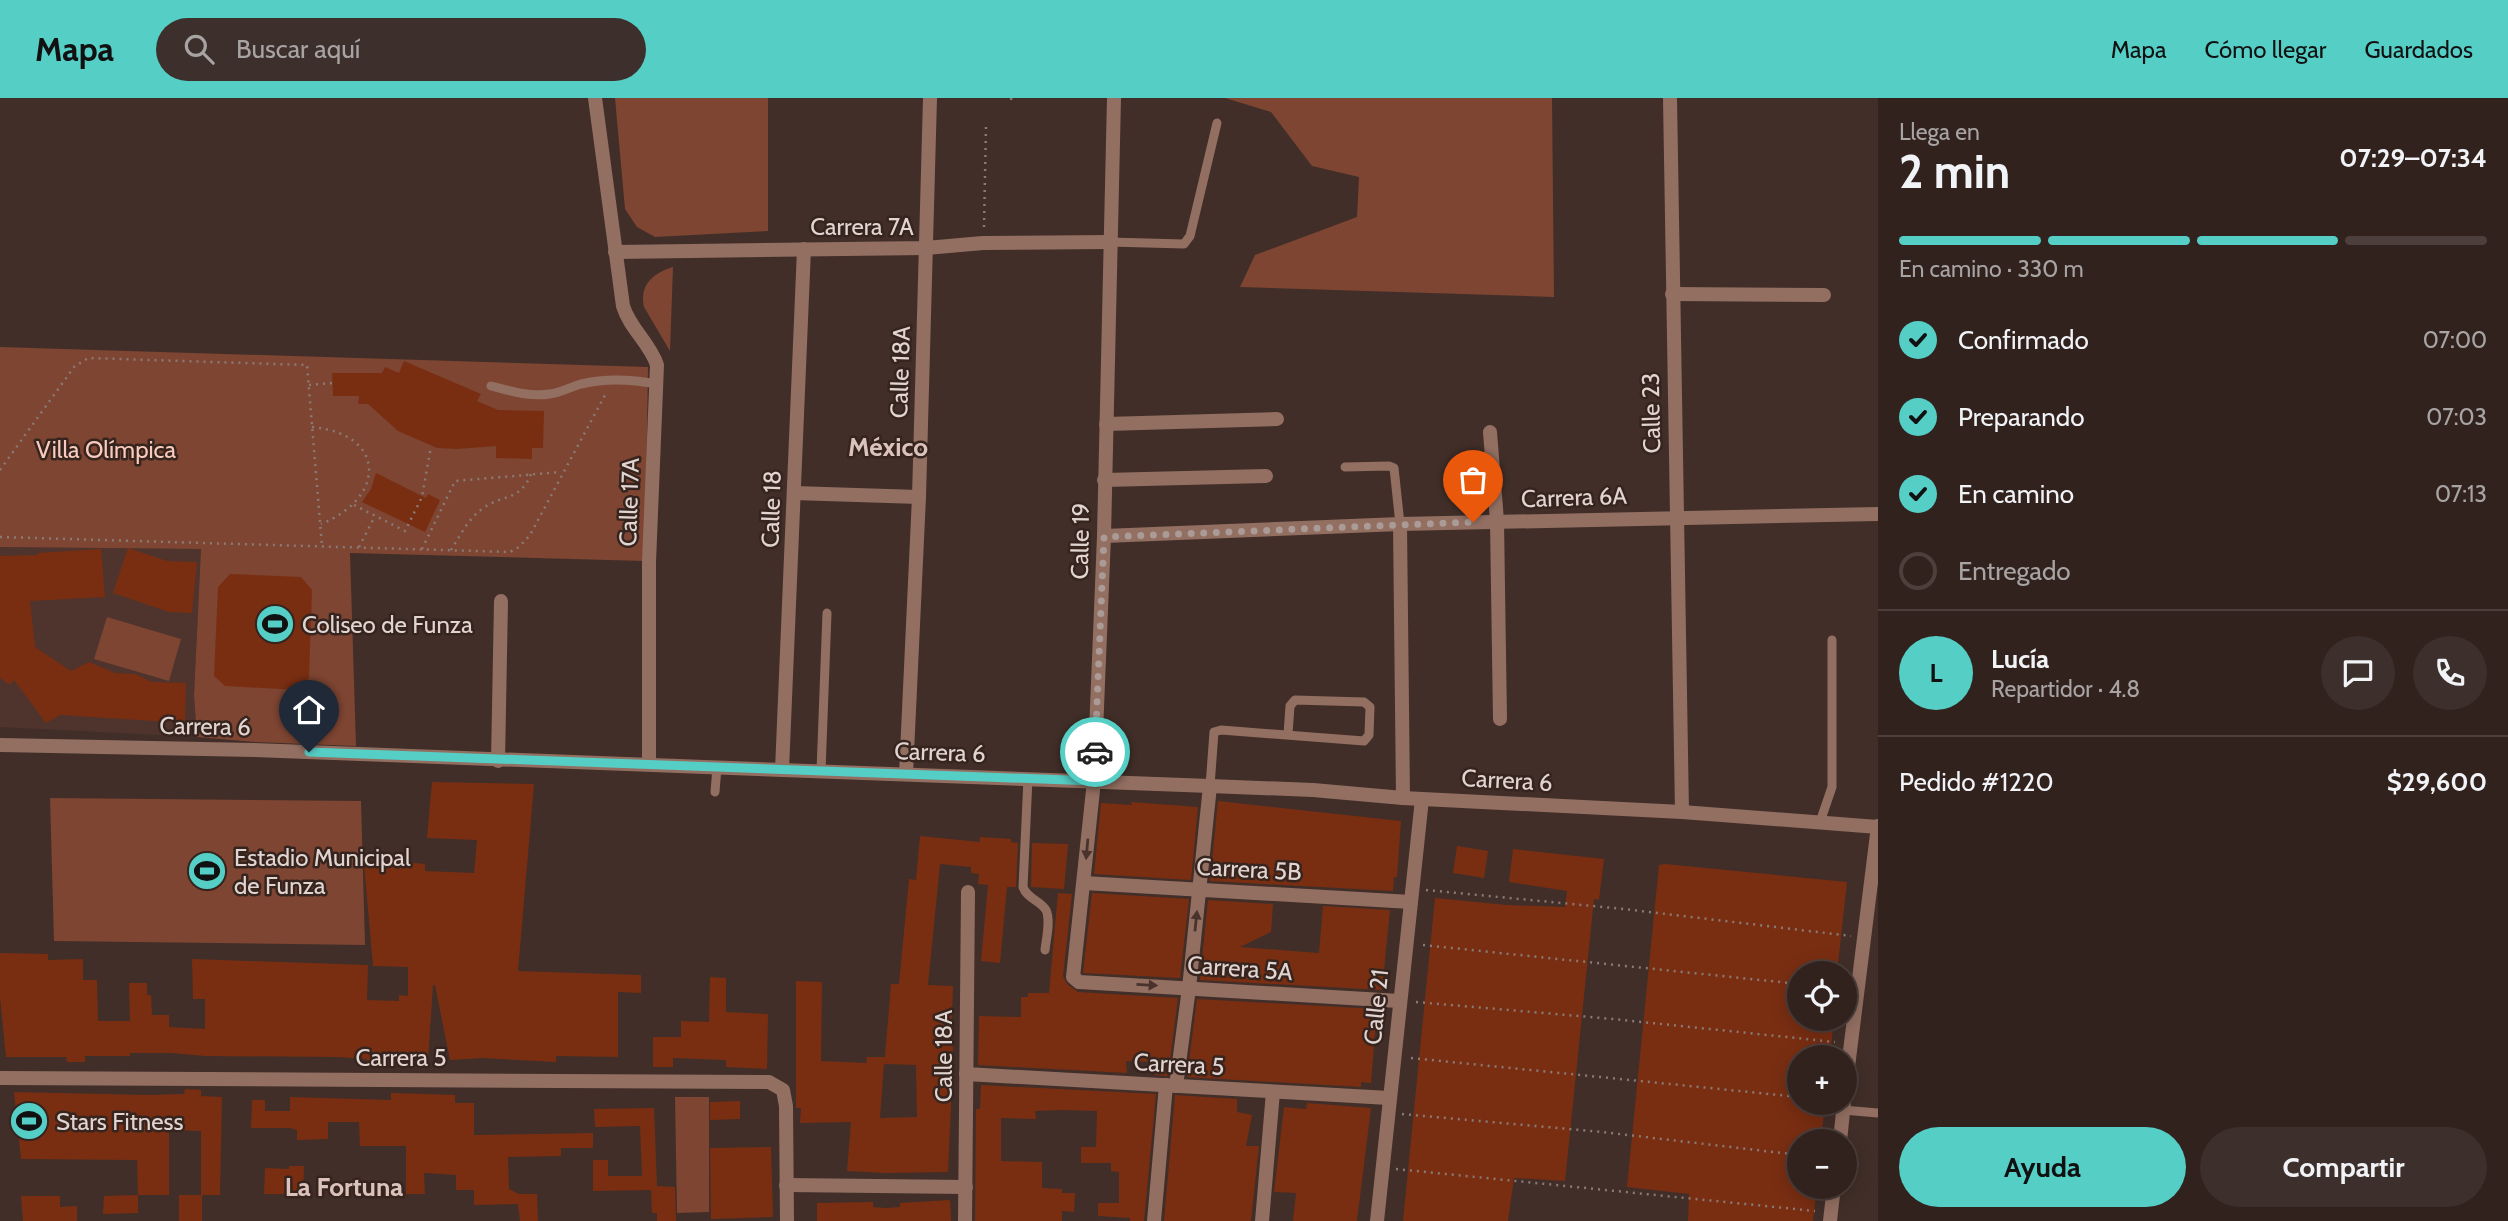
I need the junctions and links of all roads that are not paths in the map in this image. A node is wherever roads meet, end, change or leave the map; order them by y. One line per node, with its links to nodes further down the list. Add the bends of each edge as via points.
1 (595, 98): 9 (street, Calle 17A)
2 (930, 98): 7 (street, Calle 18A)
3 (1114, 98): 6 (street, Calle 19)
4 (1670, 98): 10 (street, Calle 23)
5 (1217, 123): 6 (lane, via 1190,236 1184,244)
6 (1109, 242): 7 (street, Carrera 7A); 15 (street, Calle 19)
7 (926, 248): 8 (street, Carrera 7A); 21 (street, Calle 18A)
8 (804, 249): 9 (street, Carrera 7A); 20 (street, Calle 18)
9 (615, 253): 12 (street, Calle 17A, via 623,306 654,357)
10 (1672, 294): 11 (street); 23 (street, Calle 23)
11 (1824, 295)
12 (656, 384): 13 (lane, via 606,380 538,395); 34 (street, Calle 17A, via 649,562)
13 (491, 386)
14 (1277, 419): 15 (street)
15 (1106, 424): 19 (street, Calle 19)
16 (1490, 432): 24 (street)
17 (1345, 467): 25 (lane, via 1394,468)
18 (1266, 476): 19 (street)
19 (1104, 480): 26 (street, Calle 19)
20 (794, 493): 21 (street); 36 (street, Calle 18)
21 (919, 497): 38 (street, Calle 18A)
22 (1878, 514): 23 (street, Carrera 6A)
23 (1676, 517): 24 (street, Carrera 6A); 45 (street, Calle 23)
24 (1497, 521): 25 (street, Carrera 6A); 30 (street)
25 (1400, 524): 26 (street, Carrera 6A); 43 (street)
26 (1104, 537): 40 (street, Calle 19)
27 (501, 601): 33 (street)
28 (827, 613): 37 (lane)
29 (1832, 640): 46 (lane, via 1832,787)
30 (1500, 719)
31 (1288, 734): 31 (lane, via 1364,741 1369,735 1370,707 1364,702 1295,700 1290,706); 41 (lane, via 1214,732)
32 (0, 745): 33 (street, Carrera 6)
33 (498, 761): 34 (street, Carrera 6)
34 (649, 764): 35 (street, Carrera 6)
35 (717, 767): 36 (street, Carrera 6); 42 (lane)
36 (782, 771): 37 (street, Carrera 6)
37 (821, 771): 38 (street, Carrera 6)
38 (906, 774): 39 (street, Carrera 6)
39 (1027, 778): 40 (street, Carrera 6); 52 (lane, via 1023,887 1048,916)
40 (1094, 781): 41 (street, Carrera 6); 48 (street, Calle 19, one-way to 48)
41 (1210, 786): 43 (street, Carrera 6); 49 (street)
42 (715, 792)
43 (1404, 798): 44 (street, Carrera 6)
44 (1422, 799): 45 (street, Carrera 6); 51 (street, Calle 21)
45 (1682, 812): 46 (street, Carrera 6)
46 (1820, 822): 47 (street, Carrera 6)
47 (1878, 827): 56 (street)
48 (1084, 883): 49 (street, Carrera 5B); 53 (street, Calle 19, via 1072,971)
49 (1199, 888): 51 (street, Carrera 5B); 54 (street, one-way to 49)
50 (968, 892): 57 (street, Calle 18A)
51 (1411, 895): 55 (street, Calle 21)
52 (1045, 950)
53 (1079, 982): 54 (street, Carrera 5A, one-way to 54)
54 (1189, 988): 55 (street, Carrera 5A); 59 (street)
55 (1399, 1001): 61 (street, Calle 21)
56 (1851, 1045)
57 (966, 1074): 59 (street, Carrera 5); 65 (street, Calle 18A)
58 (0, 1078): 64 (street, Carrera 5, via 769,1082 783,1090 786,1106)
59 (1171, 1086): 60 (street, Carrera 5); 70 (street)
60 (1273, 1092): 61 (street, Carrera 5); 71 (street)
61 (1389, 1105): 72 (street, Calle 21)
62 (1857, 1108): 63 (lane)
63 (1878, 1114)
64 (786, 1185): 65 (street); 68 (street)
65 (965, 1187): 69 (street, Calle 18A)
66 (1833, 1199): 67 (street)
67 (1831, 1217)
68 (787, 1221)
69 (965, 1221)
70 (1154, 1221)
71 (1262, 1221)
72 (1377, 1221)

